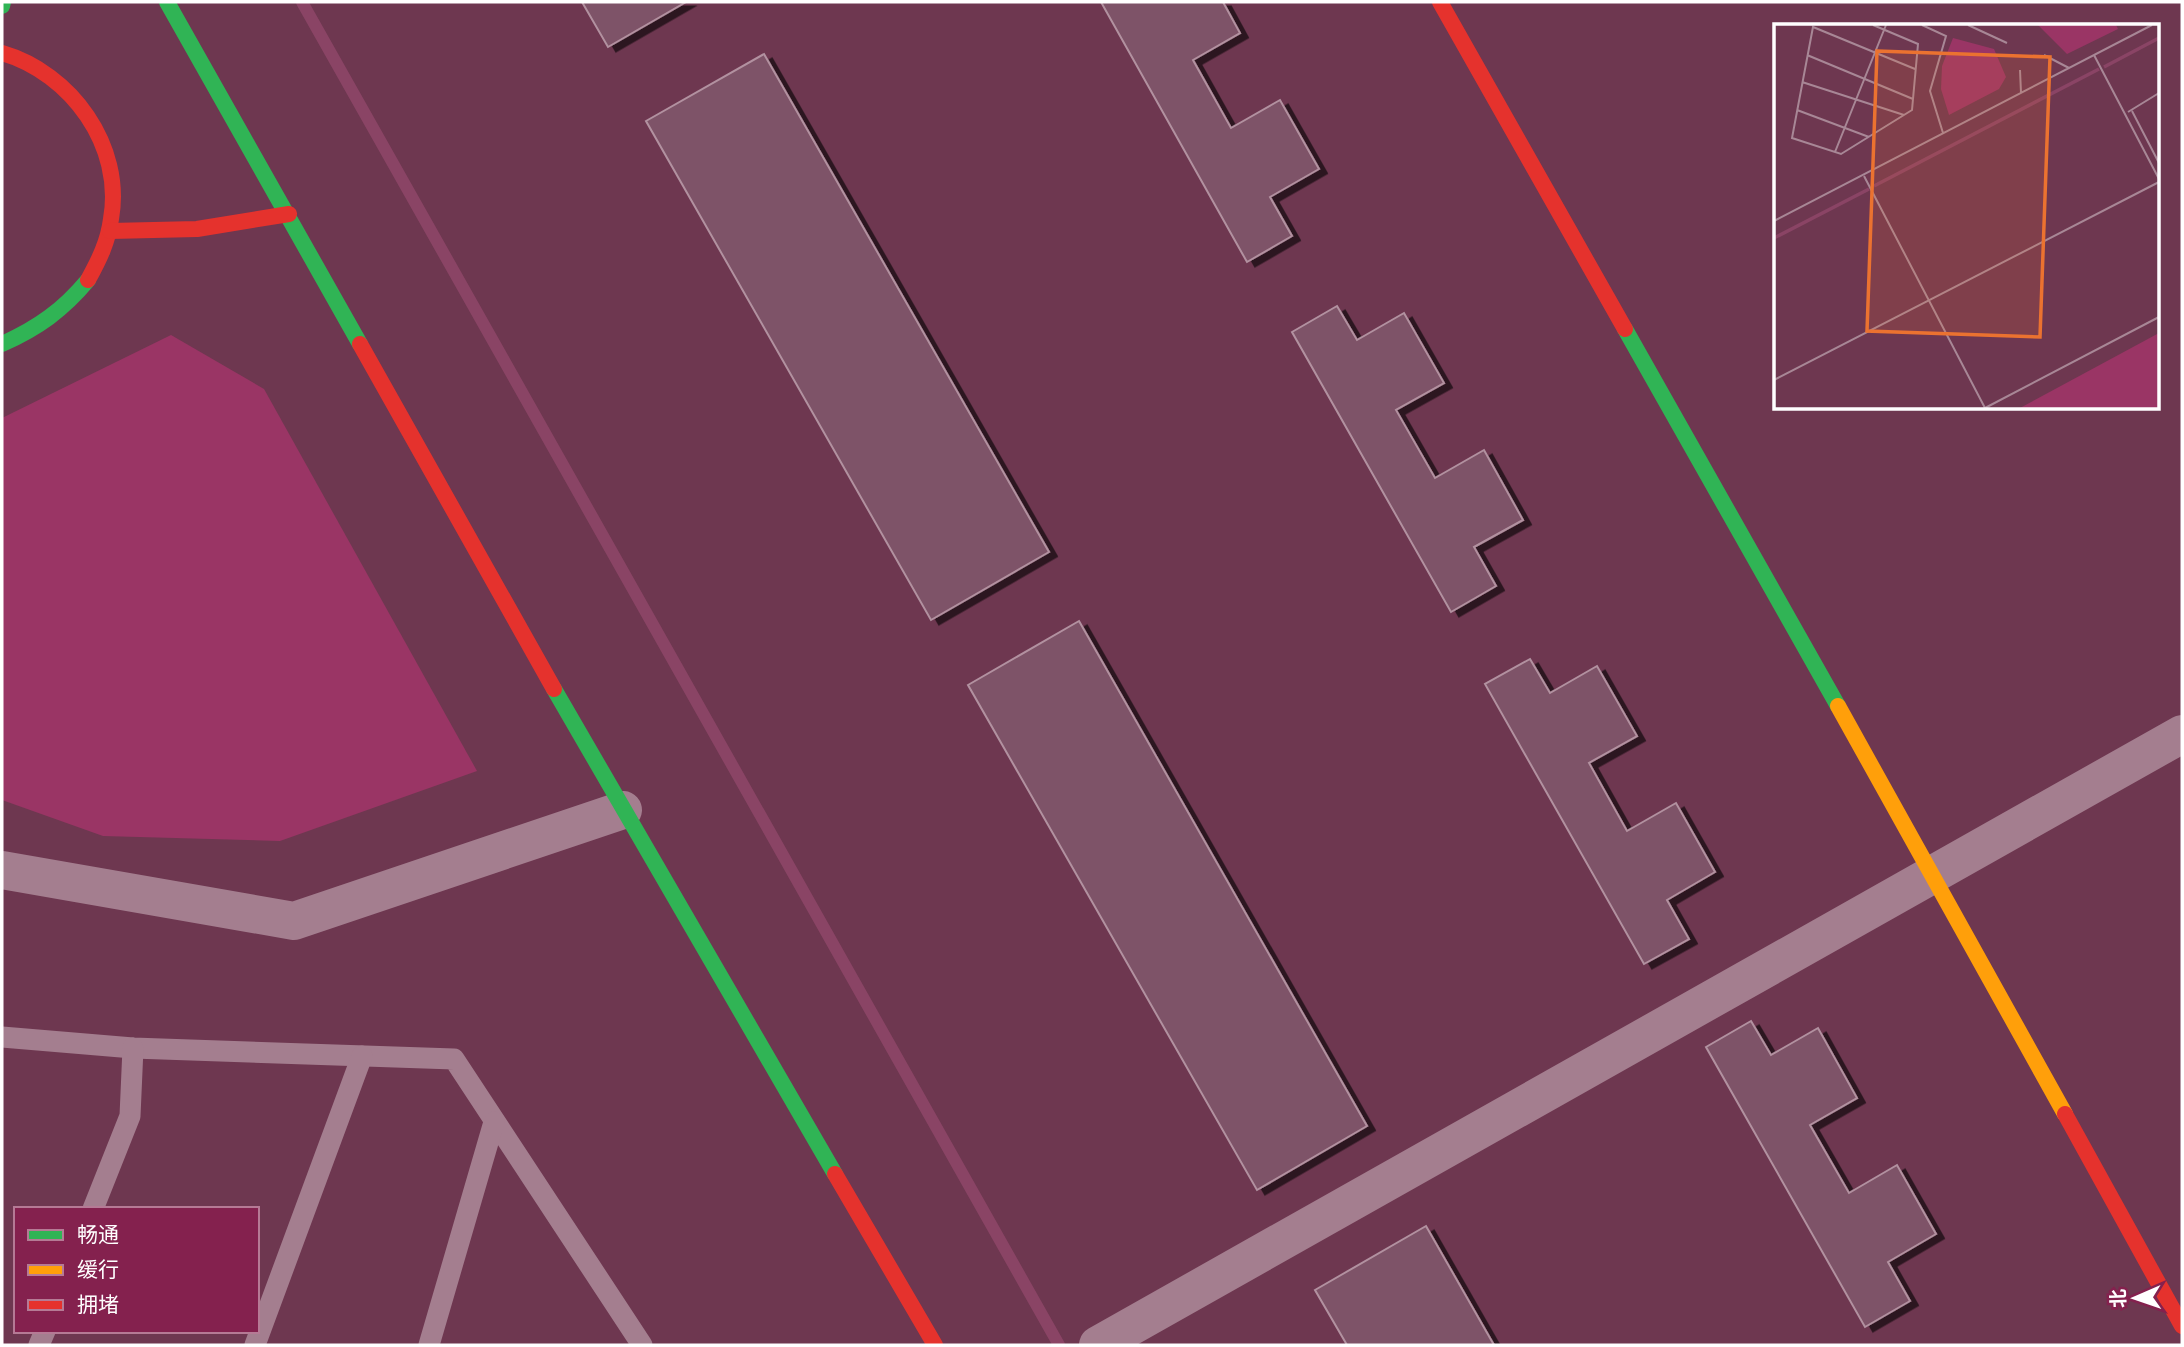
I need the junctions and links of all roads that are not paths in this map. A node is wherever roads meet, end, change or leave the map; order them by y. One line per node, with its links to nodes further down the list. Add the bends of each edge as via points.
1 (167, 2): 4 (street)
2 (1440, 2): 10 (street)
3 (2, 53): 5 (street, via 34,64 73,94 100,135 113,183)
4 (289, 215): 5 (street, via 197,229); 8 (street)
5 (110, 231): 6 (street, via 94,273 67,308 30,334)
6 (2, 344)
7 (2182, 734): 10 (street)
8 (623, 810): 9 (street, via 294,921); 20 (street)
9 (2, 870)
10 (1934, 874): 16 (street); 21 (street)
11 (2, 1037): 12 (lane)
12 (133, 1048): 13 (lane); 15 (lane, via 130,1116)
13 (362, 1056): 14 (lane, via 454,1059); 17 (lane)
14 (494, 1122): 18 (lane); 19 (lane)
15 (94, 1207)
16 (2182, 1326)
17 (255, 1345)
18 (429, 1345)
19 (642, 1345)
20 (935, 1345)
21 (1098, 1345)

